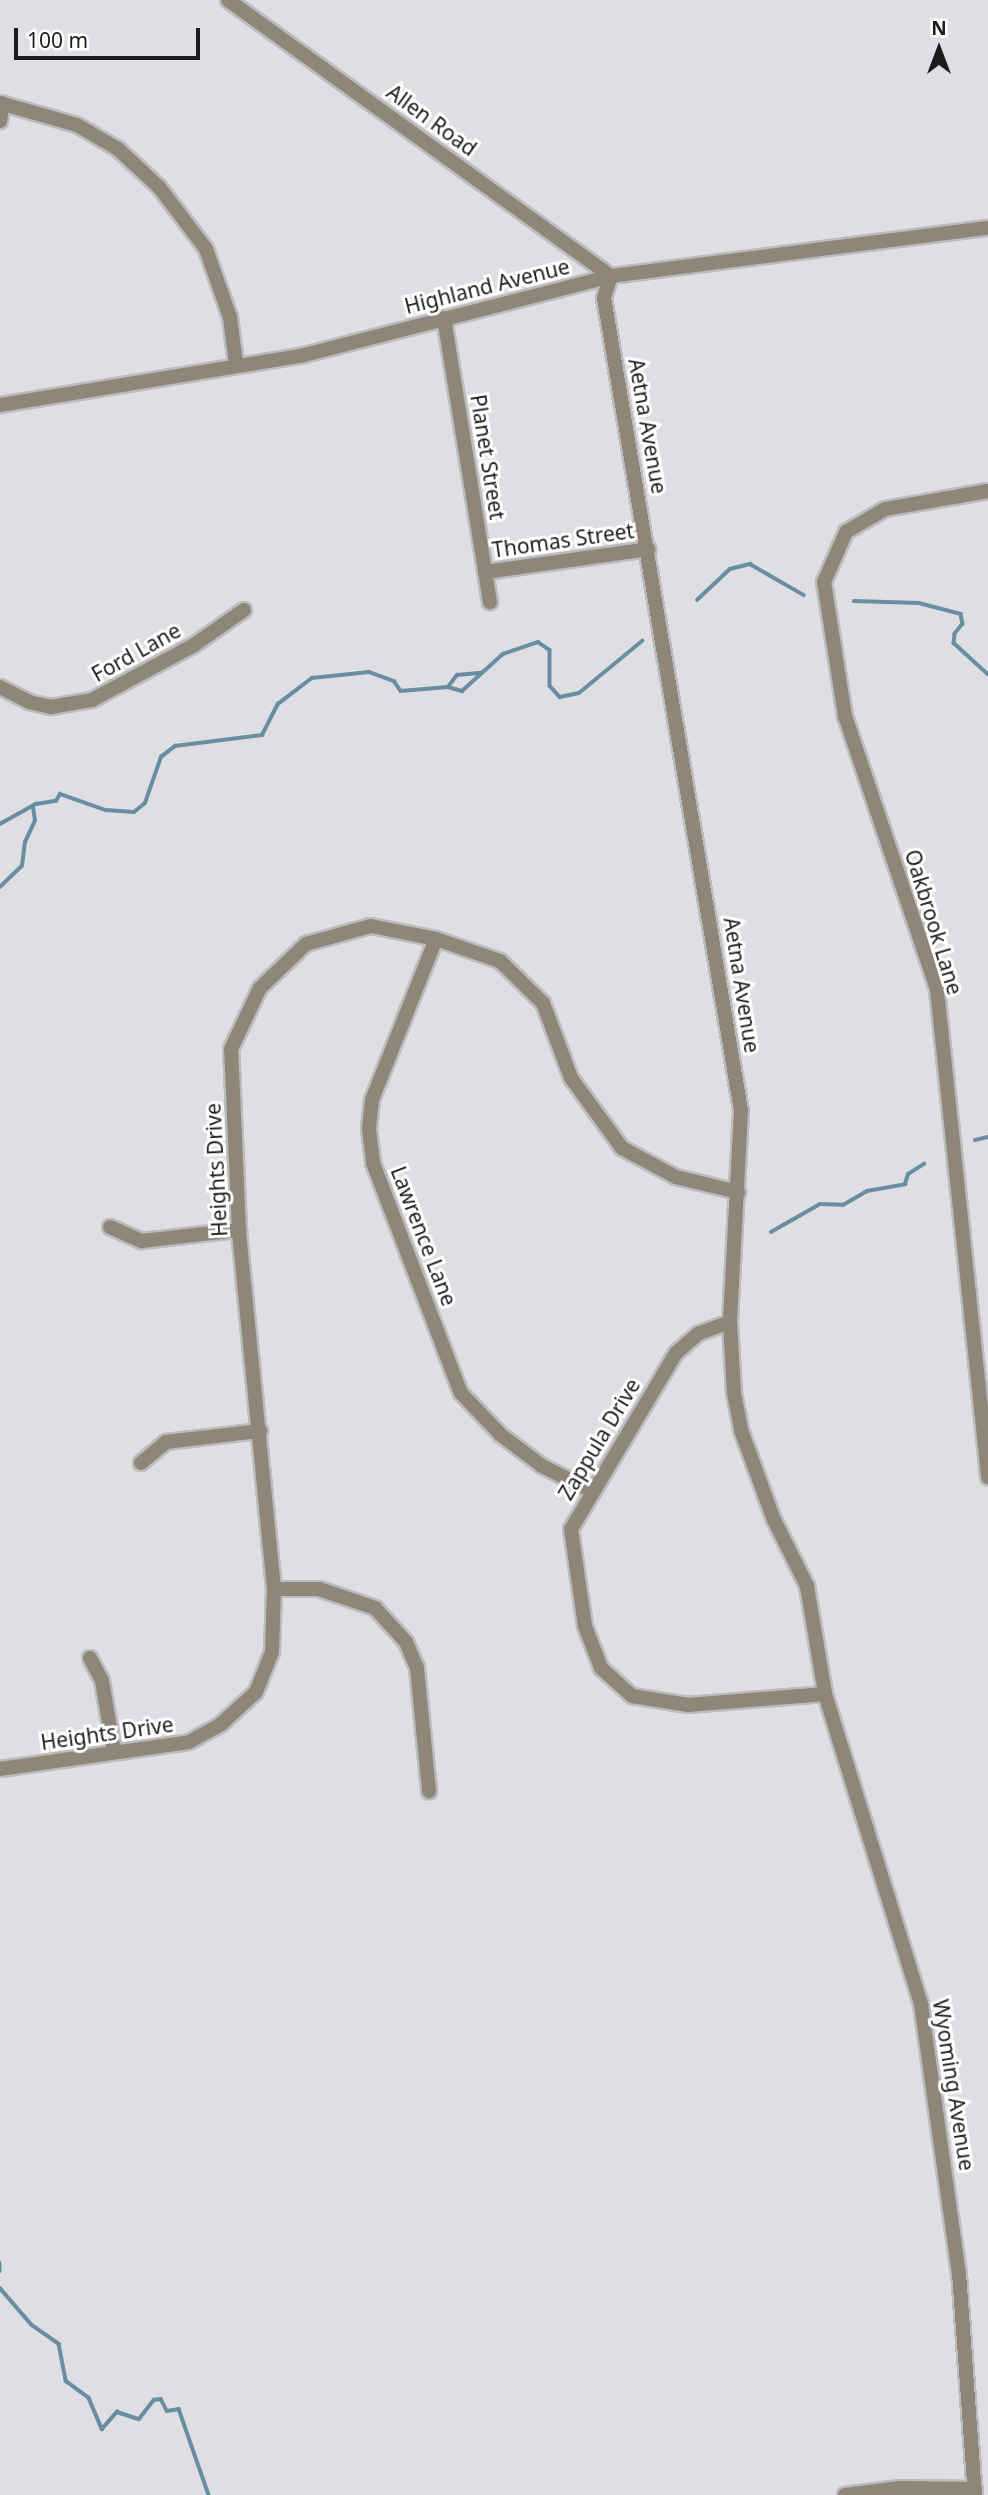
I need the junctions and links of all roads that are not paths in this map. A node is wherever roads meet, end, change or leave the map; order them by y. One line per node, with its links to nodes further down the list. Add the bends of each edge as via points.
1 (228, 0): 5 (street, Allen Road)
2 (1, 103): 3 (street); 7 (street, via 77,125 118,149 159,187 206,249 230,317)
3 (0, 121)
4 (988, 228): 5 (street, Highland Avenue)
5 (611, 276): 6 (street, Highland Avenue); 10 (street, Aetna Avenue, via 604,298)
6 (444, 318): 7 (street, Highland Avenue, via 304,355); 11 (street, Planet Street)
7 (236, 364): 8 (street, Highland Avenue)
8 (0, 405)
9 (984, 491): 22 (street, Oakbrook Lane, via 885,509 846,532 824,582 845,716 937,990)
10 (648, 549): 11 (street, Thomas Street); 16 (street, Aetna Avenue, via 741,1111)
11 (485, 572): 12 (street, Planet Street)
12 (490, 602)
13 (244, 610): 14 (street, Ford Lane, via 194,645 92,700 51,706 29,702)
14 (0, 687)
15 (436, 939): 16 (street, Heights Drive, via 500,961 543,1003 570,1078 622,1147 676,1177); 18 (street, Heights Drive, via 372,926 306,944 260,988 231,1049); 23 (street, Lawrence Lane, via 372,1100 373,1163 461,1393 501,1435 542,1466)
16 (738, 1192): 19 (street, Aetna Avenue)
17 (110, 1227): 18 (street, via 142,1241)
18 (239, 1230): 20 (street, Heights Drive)
19 (730, 1322): 23 (street, Zappula Drive, via 699,1333 676,1353); 26 (street, Aetna Avenue, via 741,1430 774,1520 807,1586)
20 (260, 1431): 21 (street, via 166,1442); 24 (street, Heights Drive)
21 (141, 1463)
22 (988, 1477)
23 (590, 1490): 26 (street, Zappula Drive, via 571,1530 585,1626 601,1668 632,1696 688,1705)
24 (274, 1589): 27 (street, Heights Drive, via 272,1653 256,1692 221,1724 190,1742); 29 (street, via 319,1589 375,1608 406,1642 417,1668)
25 (90, 1658): 27 (street, via 103,1681)
26 (825, 1694): 30 (street, Wyoming Avenue, via 921,2004 959,2273)
27 (114, 1751): 28 (street, Heights Drive)
28 (0, 1769)
29 (429, 1791)
30 (975, 2492): 31 (street, via 900,2488)
31 (845, 2495)

